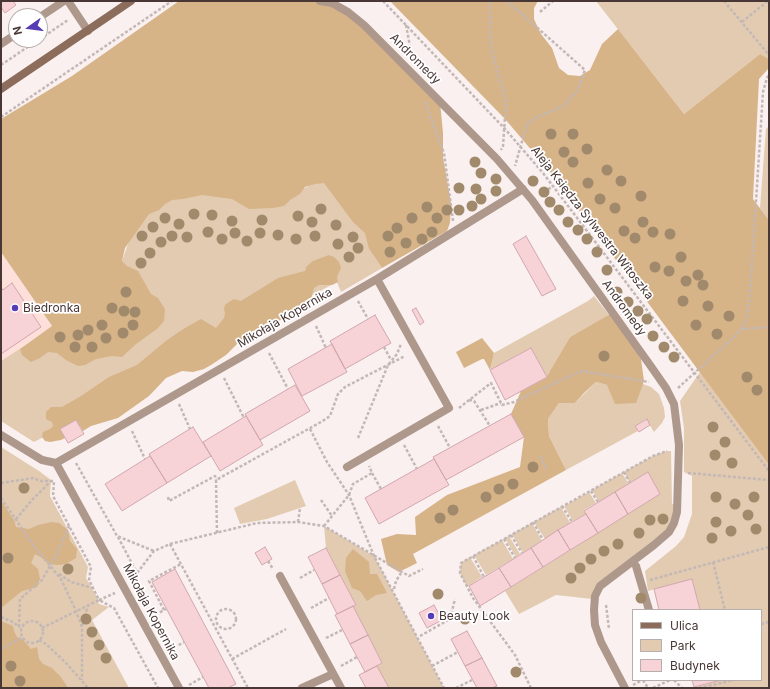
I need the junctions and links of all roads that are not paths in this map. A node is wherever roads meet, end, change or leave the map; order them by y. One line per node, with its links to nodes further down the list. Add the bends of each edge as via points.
1 (64, 1): 5 (street)
2 (68, 1): 6 (street)
3 (132, 1): 6 (main road)
4 (320, 1): 8 (street, Andromedy, via 332,3 364,25 496,157)
5 (48, 12)
6 (88, 31): 7 (main road)
7 (1, 89)
8 (523, 189): 9 (street, Mikołaja Kopernika); 20 (street, Andromedy, via 666,388 674,404 679,444 677,512 674,523 669,532 654,545 600,586 596,596 595,625)
9 (377, 279): 11 (street, Mikołaja Kopernika); 12 (street, via 449,408)
10 (1, 436): 11 (street, via 42,460)
11 (56, 463): 17 (street, Mikołaja Kopernika)
12 (347, 467)
13 (636, 566): 15 (street)
14 (280, 576): 16 (street)
15 (650, 609)
16 (333, 674): 18 (street); 19 (street)
17 (179, 688)
18 (302, 688)
19 (341, 688)
20 (625, 688)

